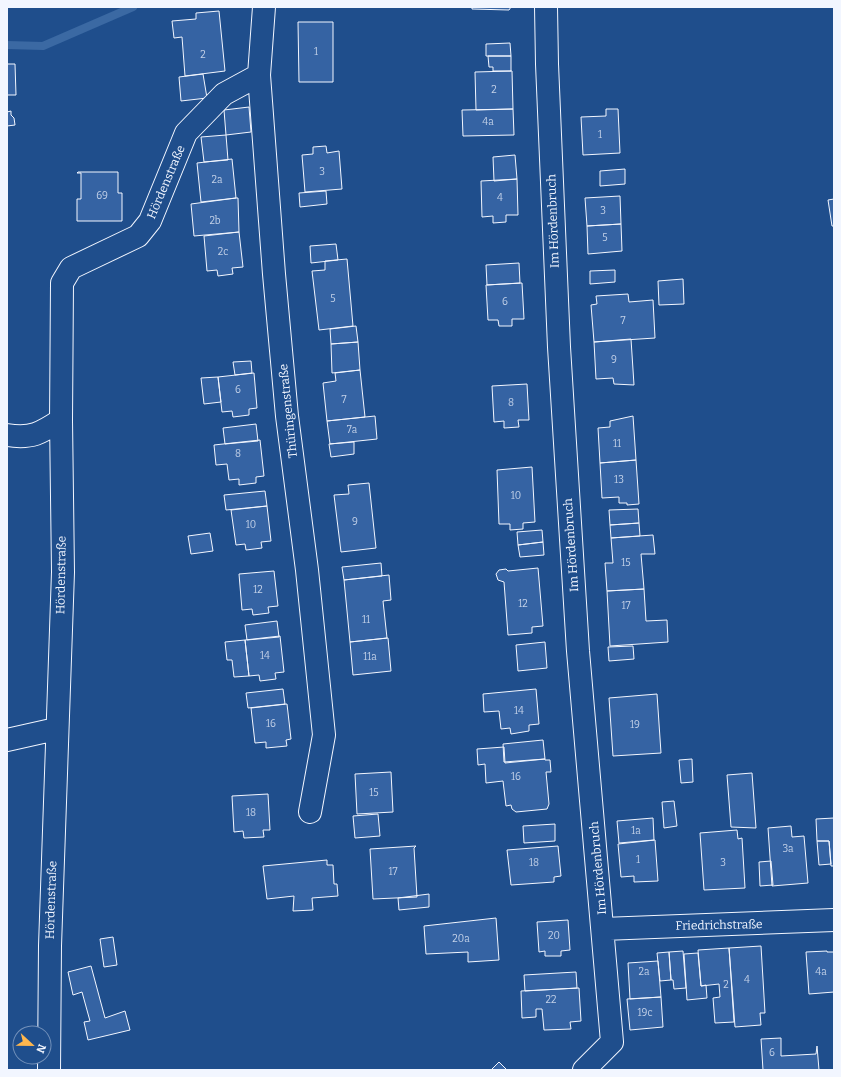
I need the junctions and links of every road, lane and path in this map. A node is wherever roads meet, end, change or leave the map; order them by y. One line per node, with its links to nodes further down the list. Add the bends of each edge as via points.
1 (264, 7): 3 (street, Thüringenstraße)
2 (546, 7): 10 (street, Im Hördenbruch, via 561,386 578,650)
3 (259, 75): 4 (street, Hördenstraße, via 224,94 186,133 150,221 138,236 71,268 62,283); 8 (street, Thüringenstraße, via 286,408 307,570 324,735)
4 (61, 420): 5 (street, via 40,434 18,437); 6 (street, Hördenstraße, via 63,572)
5 (7, 435)
6 (56, 729): 7 (street); 11 (street, Hördenstraße)
7 (7, 740)
8 (310, 812)
9 (834, 920): 10 (street, Friedrichstraße)
10 (603, 929): 12 (street, Im Hördenbruch, via 612,1042)
11 (49, 1070)
12 (584, 1070)

